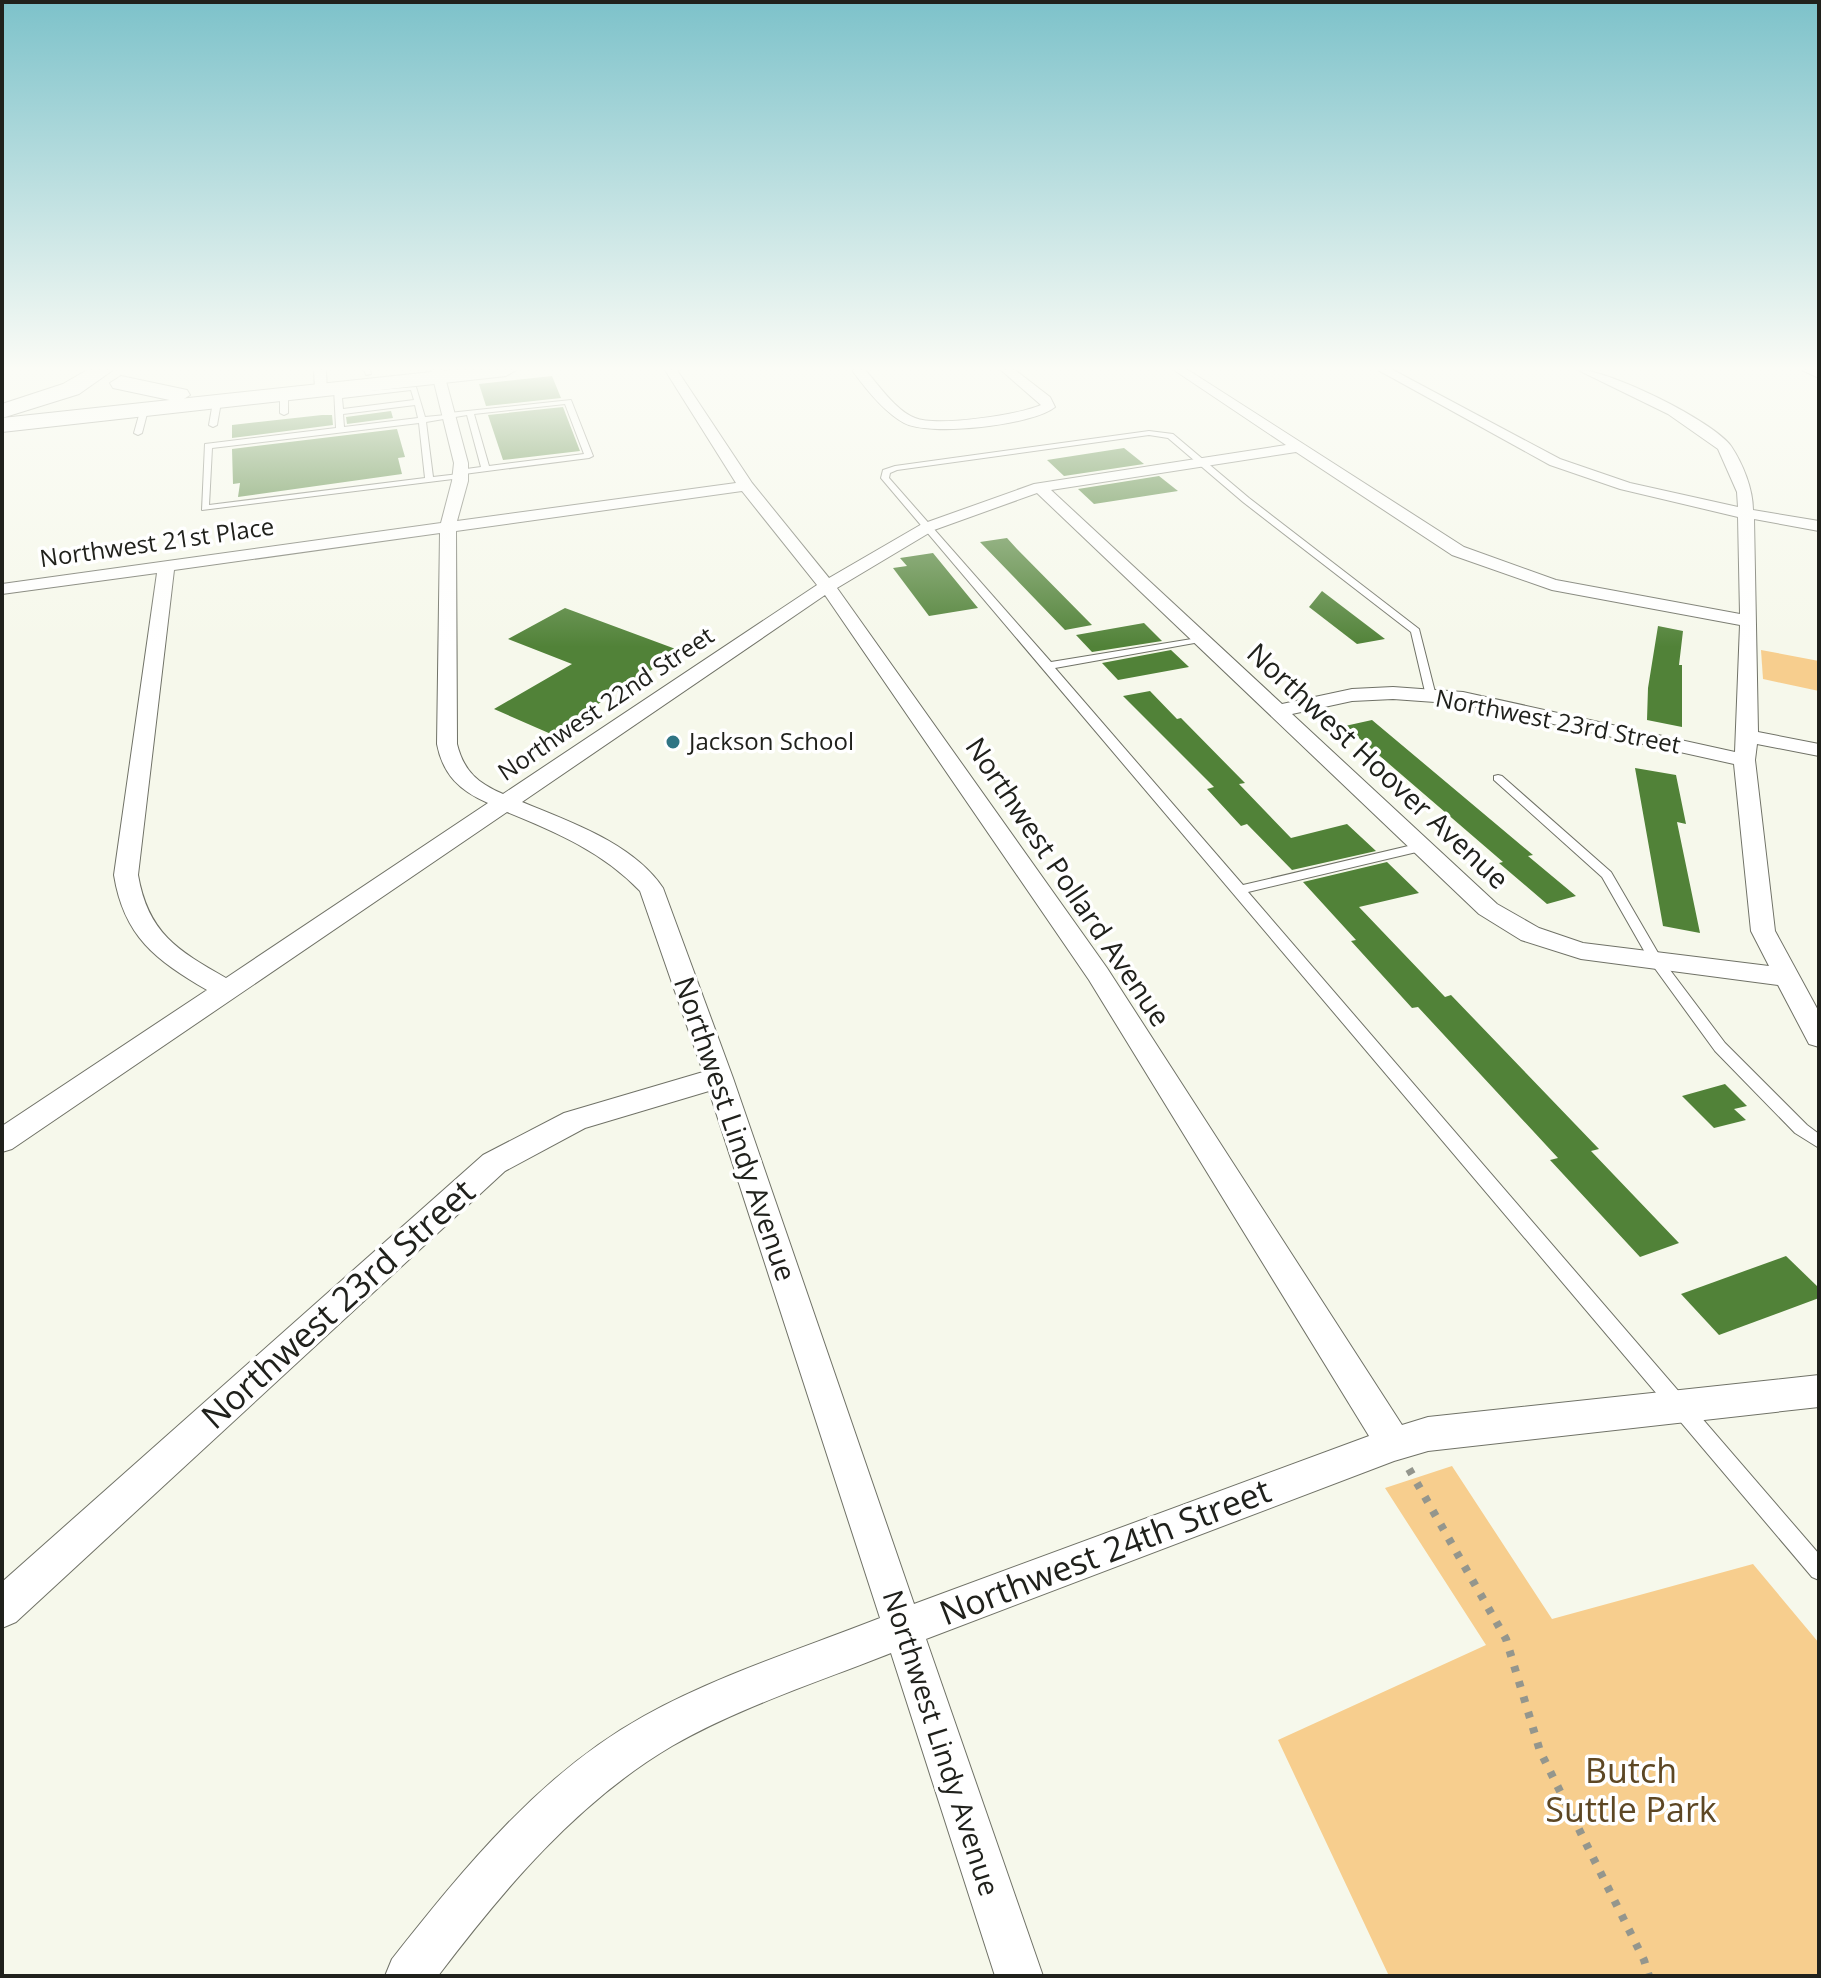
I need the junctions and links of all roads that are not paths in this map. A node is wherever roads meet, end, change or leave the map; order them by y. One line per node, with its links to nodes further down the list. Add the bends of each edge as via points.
1 (207, 462): 13 (lane, via 205,508)
2 (430, 462): 13 (lane)
3 (466, 462): 12 (street, Northwest Lindy Avenue)
4 (542, 462): 12 (lane)
5 (731, 462): 14 (street, Northwest Pollard Avenue)
6 (936, 462): 19 (lane, via 895,468 885,478)
7 (1196, 462): 15 (street, Northwest 22nd Street)
8 (1205, 462): 26 (lane, via 1246,500 1416,631)
9 (1318, 462): 23 (street, via 1434,538 1496,566 1552,585)
10 (1556, 462): 16 (street, via 1625,486)
11 (1731, 462): 16 (street, via 1745,492)
12 (470, 472): 13 (lane); 18 (street, Northwest Lindy Avenue)
13 (429, 480)
14 (746, 486): 18 (street, Northwest 21st Place); 21 (street, Northwest Pollard Avenue)
15 (1039, 487): 19 (street, Northwest 22nd Street); 24 (street, Northwest Hoover Avenue)
16 (1746, 513): 17 (street); 23 (street)
17 (1819, 526)
18 (448, 527): 20 (street, Northwest 21st Place); 32 (street, Northwest Lindy Avenue, via 450,761 460,778)
19 (928, 527): 21 (street, Northwest 22nd Street); 25 (lane)
20 (166, 566): 22 (street, Northwest 21st Place); 37 (street, via 126,875 128,897 161,949)
21 (827, 586): 32 (street, Northwest 22nd Street); 44 (street, Northwest Pollard Avenue, via 1098,974)
22 (2, 589)
23 (1749, 621): 28 (street)
24 (1200, 639): 25 (lane); 27 (street, Northwest Hoover Avenue)
25 (1048, 666): 34 (lane)
26 (1431, 696): 27 (street, Northwest 23rd Street, via 1352,695); 30 (street, Northwest 23rd Street, via 1463,698)
27 (1277, 711): 33 (street, Northwest Hoover Avenue)
28 (1748, 736): 29 (street); 30 (street)
29 (1819, 750)
30 (1744, 760): 36 (street, via 1763,931)
31 (1498, 778): 35 (lane, via 1607,875)
32 (505, 803): 37 (street, Northwest 22nd Street); 39 (street, Northwest Lindy Avenue, via 602,847 651,888)
33 (1421, 847): 34 (lane); 35 (street, Northwest Hoover Avenue, via 1488,909 1530,934 1581,951)
34 (1240, 890): 43 (lane)
35 (1656, 960): 36 (street, Northwest Hoover Avenue); 41 (lane, via 1720,1047)
36 (1786, 977): 38 (street)
37 (226, 989): 40 (street, Northwest 22nd Street)
38 (1819, 1037)
39 (719, 1078): 46 (street, Northwest 23rd Street, via 588,1113 494,1163); 47 (street, Northwest Lindy Avenue)
40 (2, 1141)
41 (1819, 1142)
42 (1819, 1391): 43 (street, Northwest 24th Street)
43 (1678, 1406): 44 (street, Northwest 24th Street, via 1473,1427); 45 (lane)
44 (1394, 1444): 47 (street, Northwest 24th Street)
45 (1819, 1570)
46 (2, 1608)
47 (903, 1628): 48 (street, Northwest 24th Street, via 697,1712 633,1747 569,1794 511,1850); 49 (street, Northwest Lindy Avenue)
48 (409, 1976)
49 (1019, 1976)

